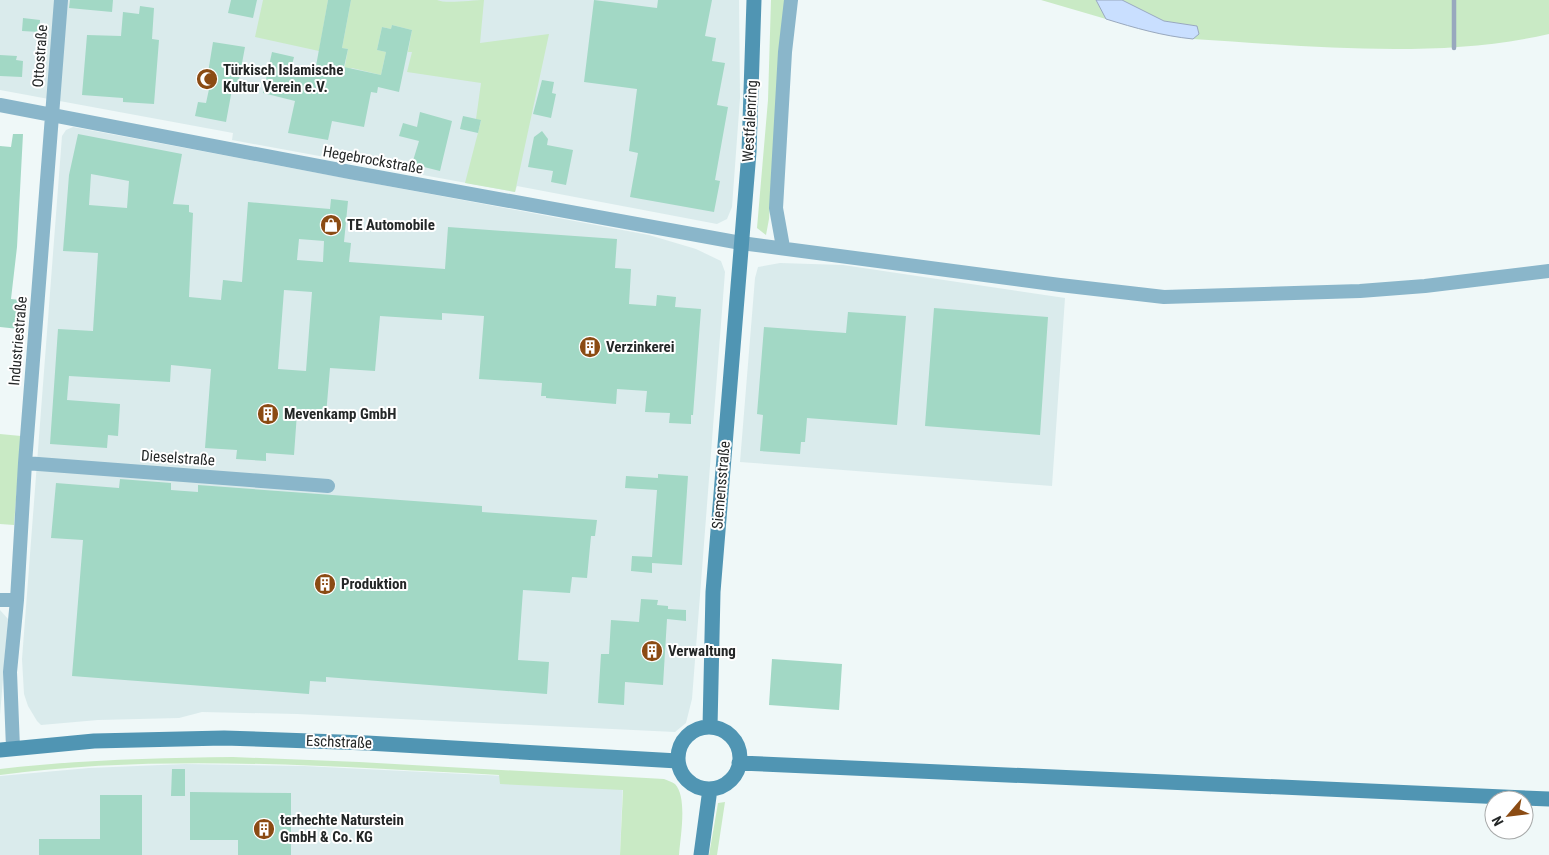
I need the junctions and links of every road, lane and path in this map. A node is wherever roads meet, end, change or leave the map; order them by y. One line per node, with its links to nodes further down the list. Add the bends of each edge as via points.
1 (60, 0): 5 (street, Ottostraße)
2 (754, 0): 6 (main road, Westfalenring, via 754,63)
3 (791, 0): 7 (street, via 776,208)
4 (0, 105): 5 (street, Hegebrockstraße)
5 (52, 115): 6 (street, Hegebrockstraße); 9 (street, Industriestraße)
6 (741, 243): 7 (street, Hegebrockstraße); 13 (main road, Siemensstraße, via 713,592)
7 (783, 246): 8 (street, Hegebrockstraße, via 1164,297 1360,291)
8 (1549, 271)
9 (25, 463): 10 (street, Dieselstraße); 12 (street, Industriestraße)
10 (328, 486)
11 (0, 600): 12 (street)
12 (17, 600): 14 (street, Industriestraße)
13 (710, 727): 15 (main road, via 690,733 681,746); 16 (main road, via 720,729 736,743)
14 (7, 749): 15 (main road, Eschstraße, via 94,741 224,738)
15 (678, 761): 17 (main road, via 681,772 689,781 699,787)
16 (739, 763): 17 (main road, via 729,781); 18 (main road)
17 (710, 788): 19 (main road)
18 (1549, 799)
19 (701, 855)

